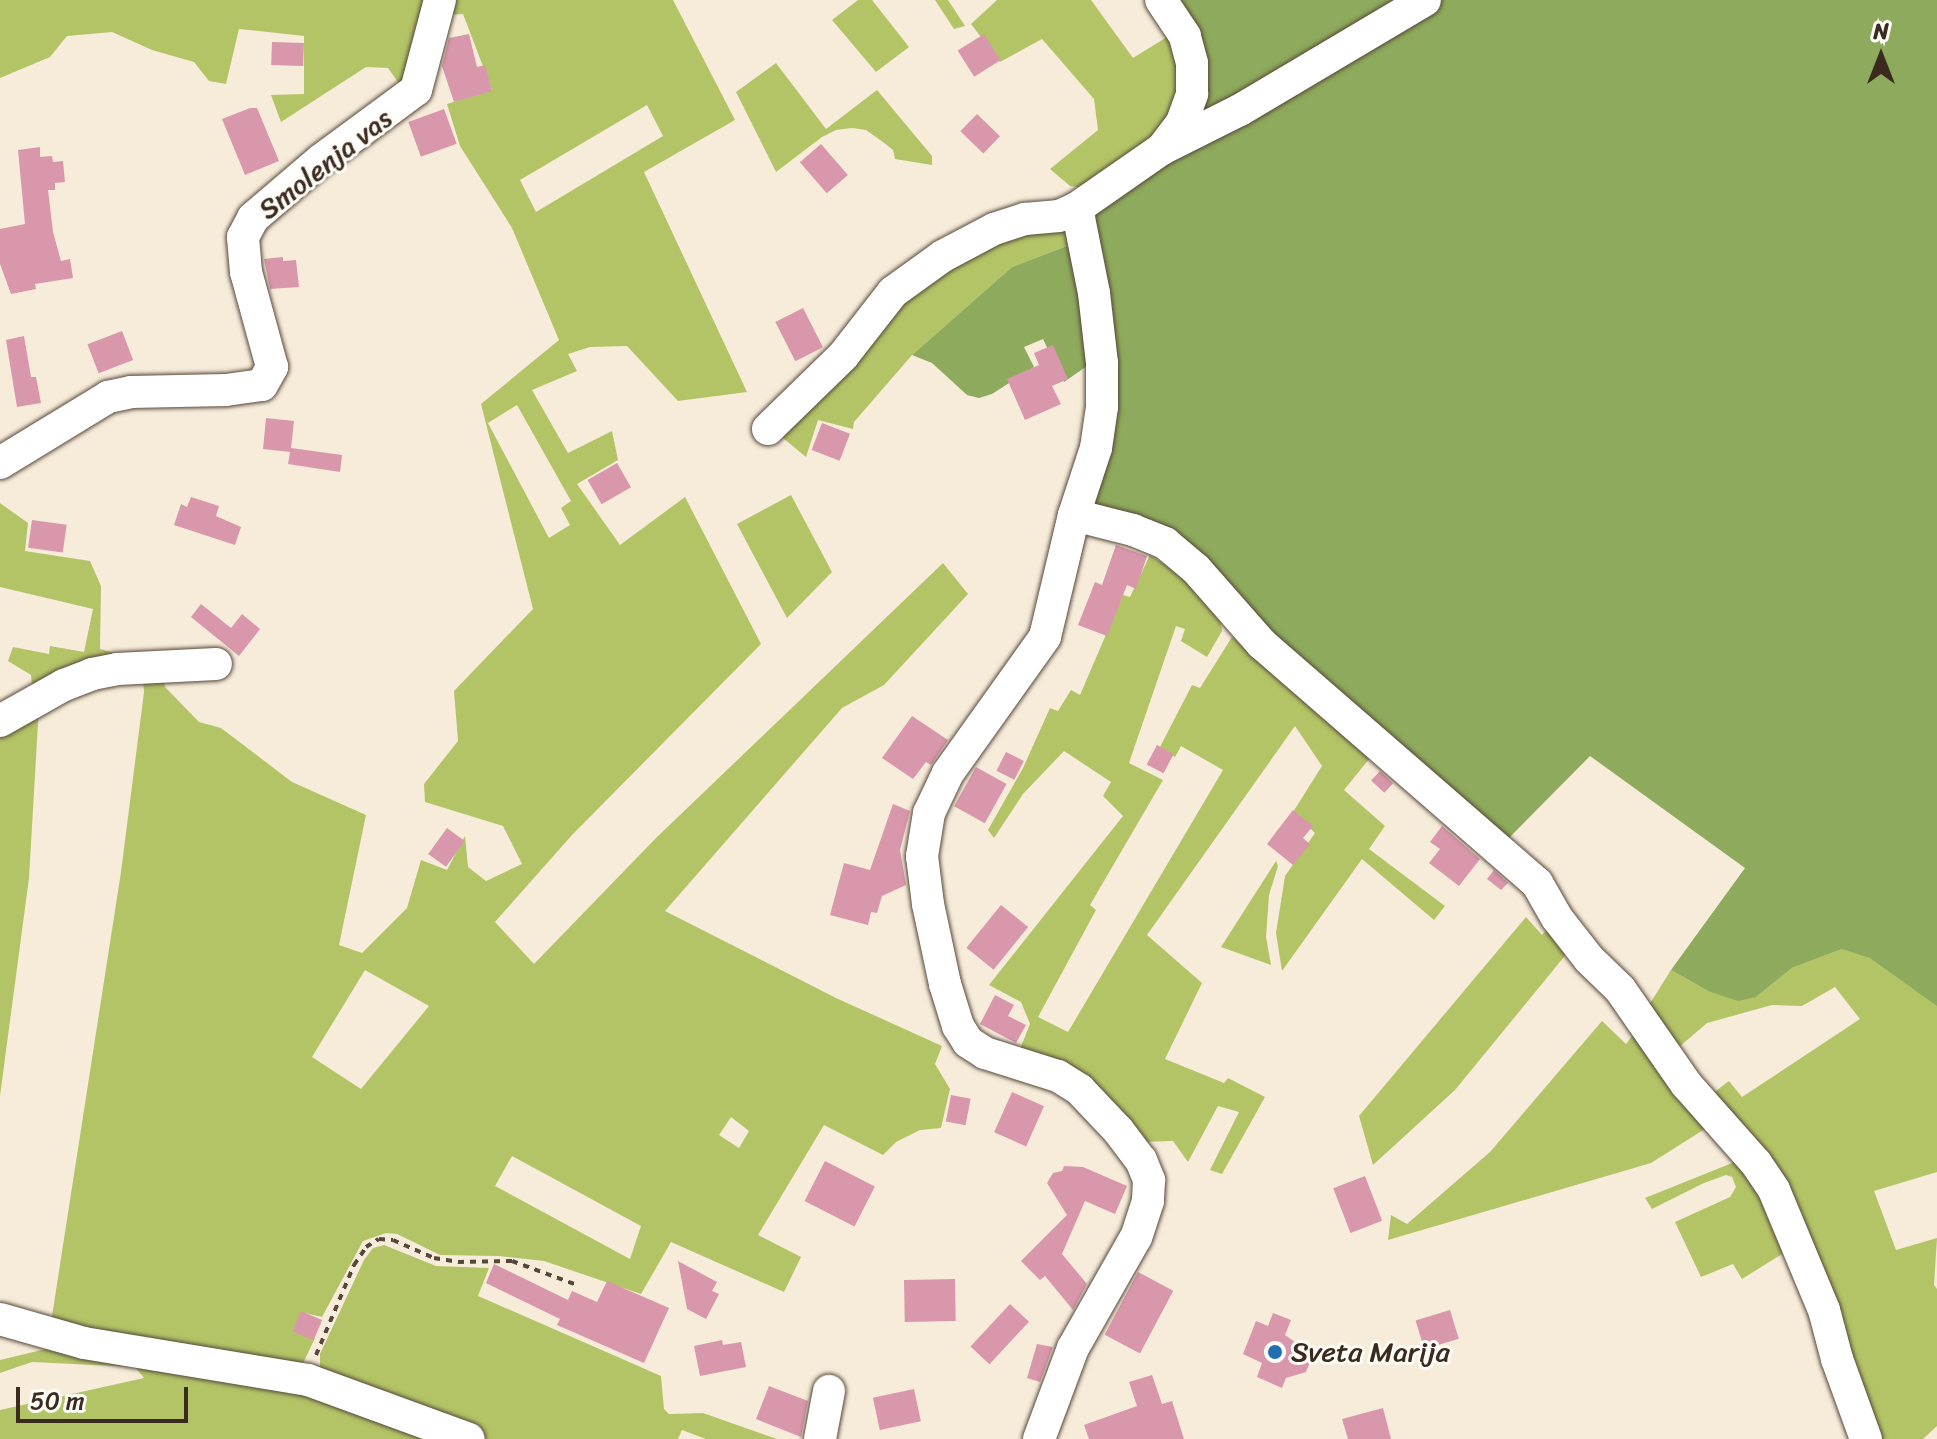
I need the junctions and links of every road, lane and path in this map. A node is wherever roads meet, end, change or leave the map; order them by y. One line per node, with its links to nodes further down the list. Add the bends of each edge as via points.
1 (440, 0): 7 (street, Smolenja vas, via 416,90 321,160 253,218 243,237 246,272 272,367 262,385 108,397)
2 (1161, 0): 4 (street, via 1185,36 1192,63 1192,94 1182,122)
3 (1425, 0): 4 (street, via 1253,103)
4 (1162, 149): 5 (street)
5 (1077, 208): 6 (street, via 994,229 893,292 843,356); 8 (street, via 1099,325 1102,407 1096,448)
6 (768, 429)
7 (0, 463)
8 (1074, 515): 17 (street, via 1045,637 948,773 929,813 922,856 945,984 968,1042 985,1053 1058,1076 1080,1090 1141,1160 1149,1180 1136,1237 1073,1348); 18 (street, via 1165,543 1196,569 1262,644 1537,883 1557,918 1620,989 1686,1084 1774,1190 1824,1310)
9 (216, 664): 10 (street, via 92,674)
10 (0, 721)
11 (577, 1285): 13 (path, via 512,1261 458,1262 379,1239 354,1265)
12 (0, 1319): 13 (street, via 84,1343)
13 (308, 1380): 15 (street)
14 (829, 1391): 16 (street)
15 (469, 1439)
16 (820, 1439)
17 (1039, 1439)
18 (1866, 1439)

